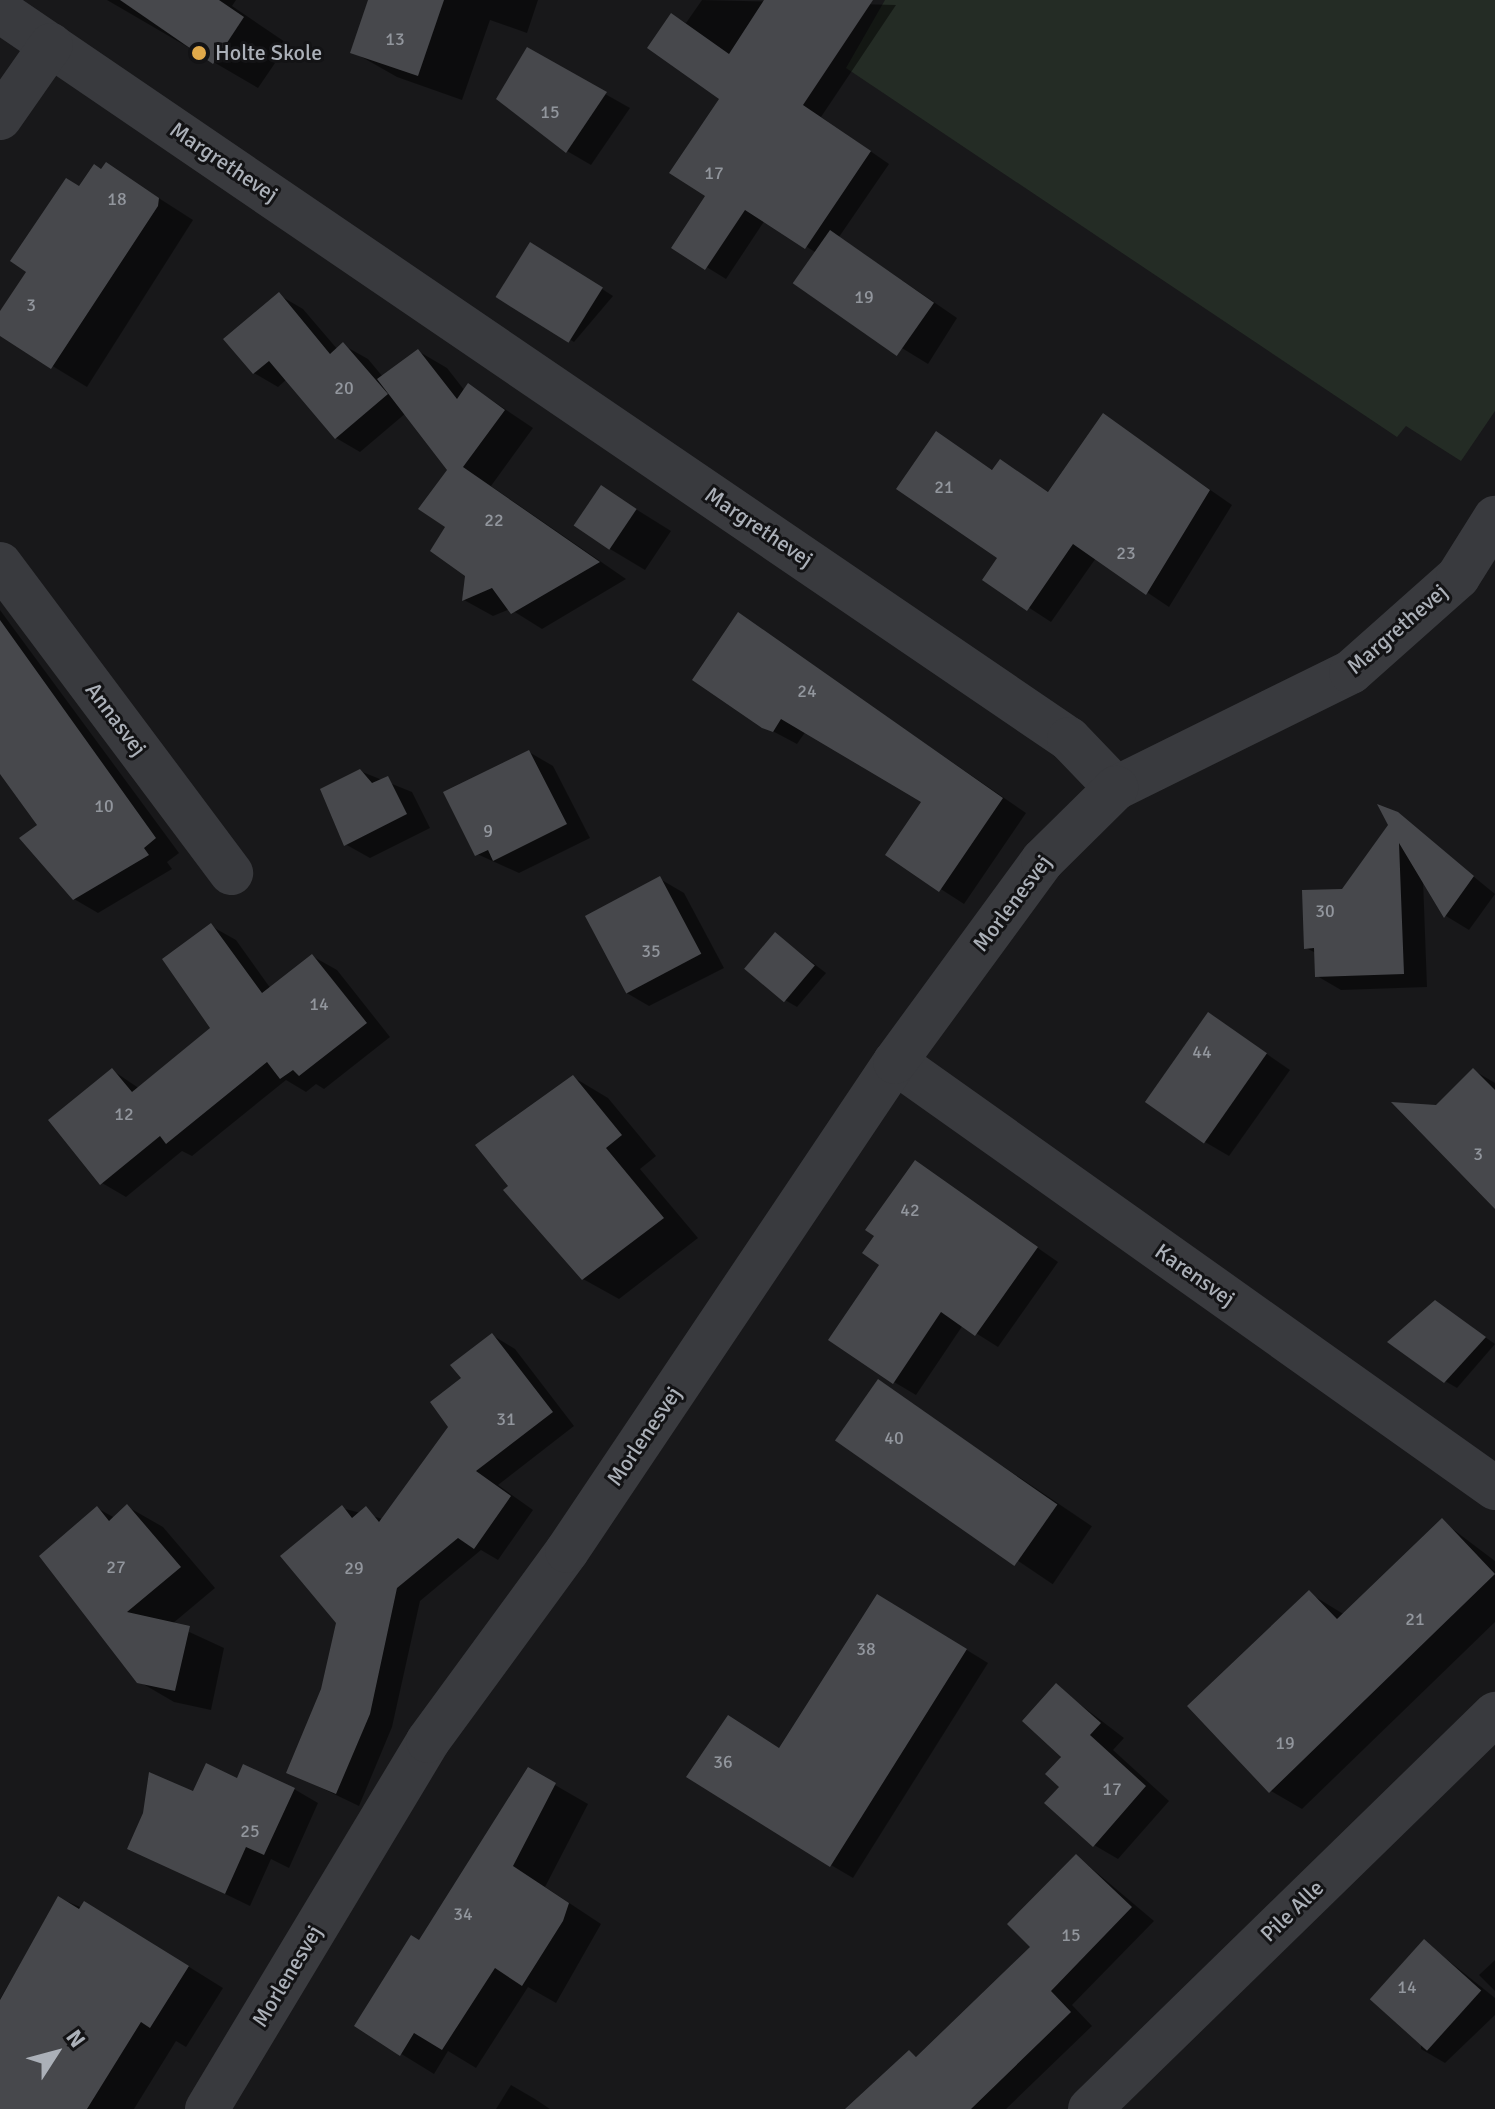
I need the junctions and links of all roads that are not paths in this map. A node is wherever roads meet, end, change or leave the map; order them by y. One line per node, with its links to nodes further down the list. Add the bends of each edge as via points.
1 (0, 11): 2 (street, Margrethevej)
2 (51, 45): 3 (street); 6 (street, Margrethevej, via 1069,739)
3 (0, 118)
4 (1495, 518): 6 (street, Margrethevej, via 1458,577 1351,672)
5 (0, 564): 7 (street, Annasvej)
6 (1116, 788): 8 (street, Morlenesvej, via 1043,860)
7 (231, 873)
8 (895, 1062): 9 (street, Karensvej); 11 (street, Morlenesvej, via 567,1551 428,1741)
9 (1495, 1488)
10 (1495, 1714): 12 (street, Pile Alle)
11 (207, 2109)
12 (1090, 2109)

